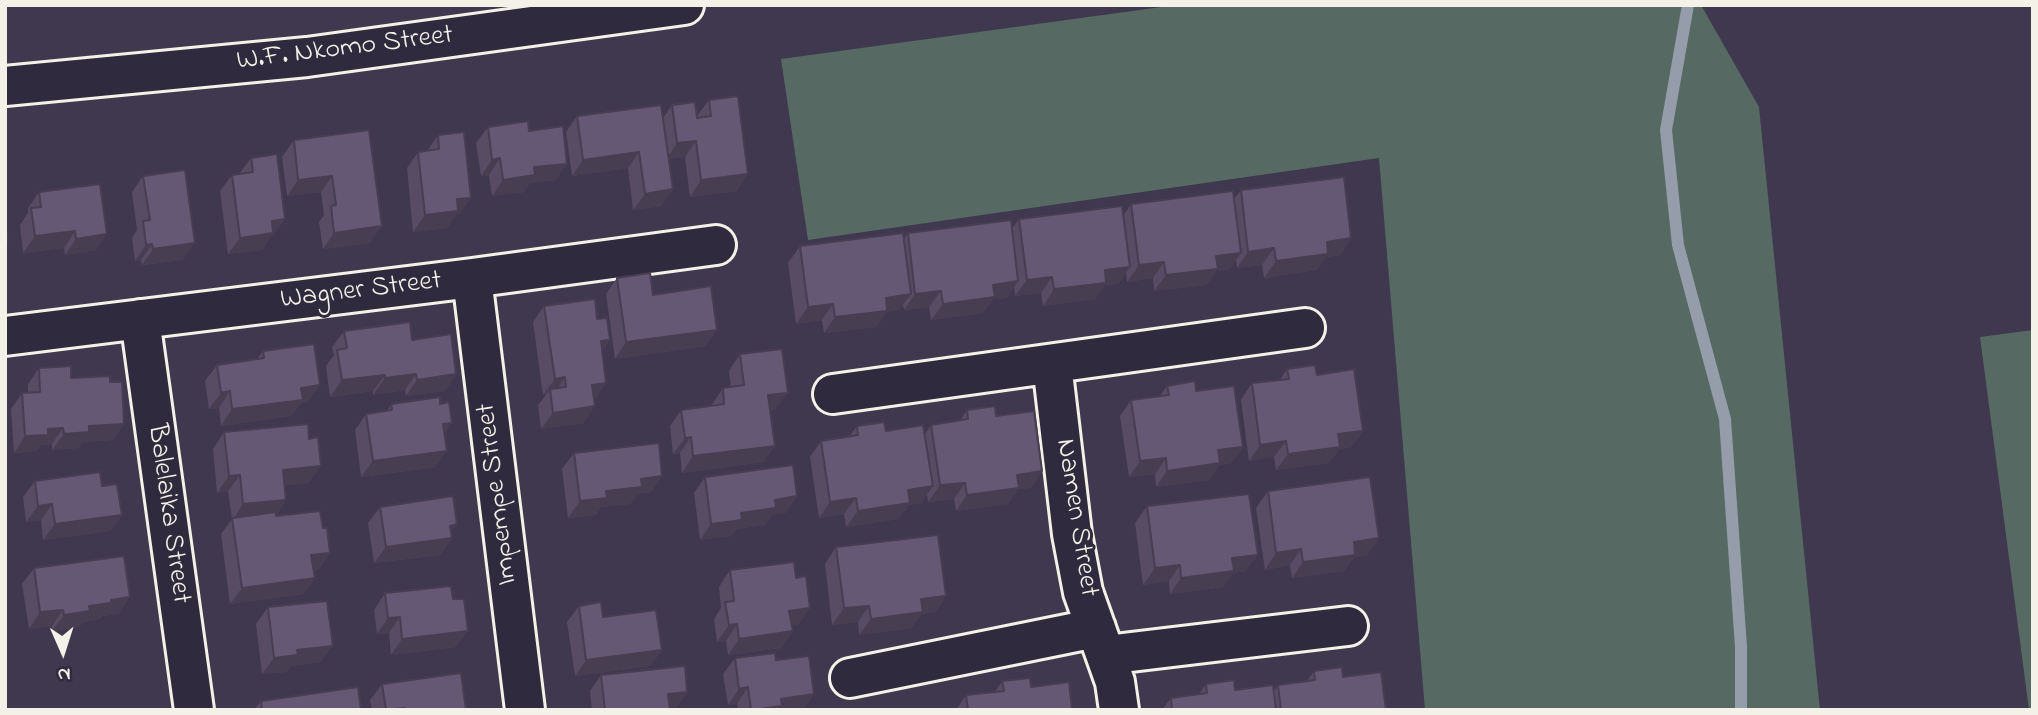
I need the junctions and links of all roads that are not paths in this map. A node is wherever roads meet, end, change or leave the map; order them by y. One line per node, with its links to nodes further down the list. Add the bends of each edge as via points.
1 (684, 5): 2 (street, W.F. Nkomo Street, via 307,57)
2 (5, 86)
3 (716, 245): 4 (street, Wagner Street)
4 (472, 278): 5 (street, Wagner Street); 14 (street, Impempe Street)
5 (141, 319): 7 (street, Wagner Street); 13 (street, Balelaika Street)
6 (1305, 328): 8 (street)
7 (5, 336)
8 (1052, 364): 9 (street); 11 (street, Namen Street, via 1072,534 1083,592)
9 (833, 394)
10 (1348, 626): 11 (street)
11 (1101, 642): 12 (street); 15 (street, Namen Street)
12 (850, 678)
13 (194, 710)
14 (525, 710)
15 (1119, 710)

